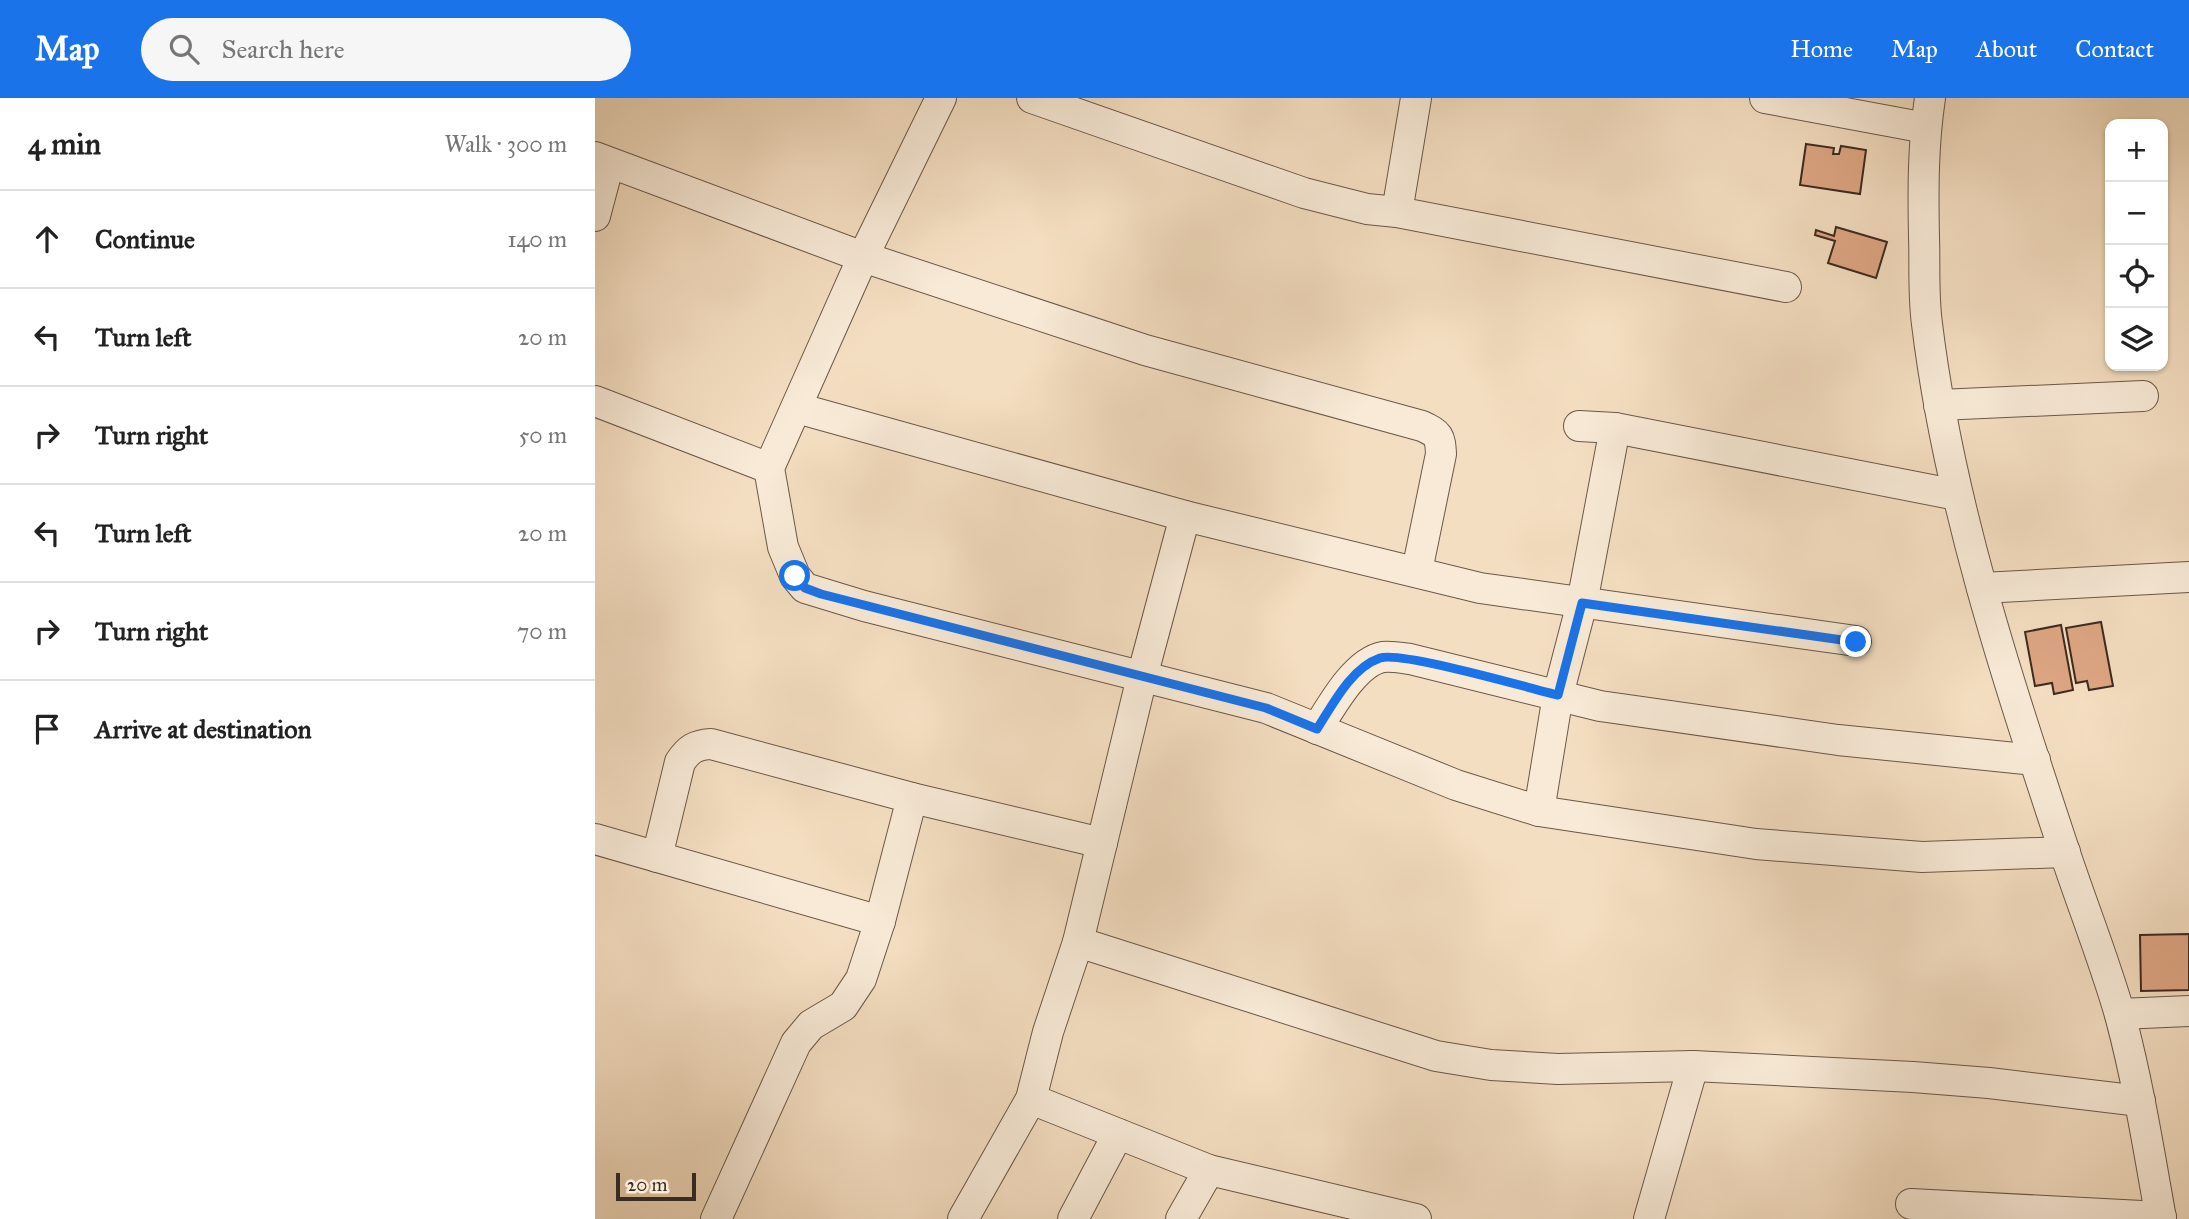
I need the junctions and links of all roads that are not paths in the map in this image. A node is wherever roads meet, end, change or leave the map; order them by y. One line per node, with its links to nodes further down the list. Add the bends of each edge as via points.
1 (941, 98): 10 (street)
2 (1032, 98): 8 (street, via 1304,193)
3 (1416, 98): 8 (street)
4 (1765, 98): 6 (street)
5 (1930, 98): 6 (street)
6 (1926, 128): 14 (street, via 1926,320)
7 (602, 160): 9 (street); 10 (street)
8 (1397, 212): 11 (street)
9 (595, 216)
10 (863, 257): 15 (street); 21 (street, via 1145,350 1435,432 1441,454)
11 (1786, 286)
12 (2143, 396): 14 (street)
13 (595, 401): 18 (street)
14 (1939, 405): 19 (street)
15 (797, 408): 18 (street); 20 (street)
16 (1579, 426): 17 (street)
17 (1615, 428): 19 (street); 24 (street)
18 (769, 468): 26 (street, via 783,547 805,588)
19 (1957, 495): 23 (street)
20 (1185, 516): 21 (street); 26 (street)
21 (1417, 572): 24 (street, via 1480,588)
22 (2189, 578): 23 (street)
23 (1982, 588): 29 (street)
24 (1582, 603): 25 (street); 27 (street)
25 (1856, 642)
26 (1142, 677): 28 (street, via 1266,708); 33 (street)
27 (1558, 695): 28 (street, via 1411,659 1382,657 1341,690); 29 (street, via 1600,706 1838,740); 31 (street)
28 (1317, 729): 31 (street, via 1456,785)
29 (2035, 760): 34 (street)
30 (912, 799): 33 (street); 35 (street, via 711,744 699,745 688,750 680,762); 36 (street)
31 (1539, 811): 34 (street, via 1756,844 1922,857)
32 (595, 839): 35 (street)
33 (1102, 843): 37 (street)
34 (2065, 852): 39 (street)
35 (657, 858): 36 (street)
36 (880, 921): 47 (street, via 861,979 843,1006 811,1025 796,1044)
37 (1078, 942): 40 (street, via 1436,1056 1558,1069); 41 (street)
38 (2189, 1011): 39 (street)
39 (2119, 1014): 42 (street)
40 (1693, 1066): 42 (street, via 1938,1079); 52 (street)
41 (1031, 1099): 43 (street); 48 (street)
42 (2140, 1101): 46 (street)
43 (1118, 1134): 44 (street); 49 (street)
44 (1209, 1170): 50 (street); 51 (street)
45 (1911, 1204): 46 (street)
46 (2161, 1218)
47 (716, 1219)
48 (963, 1219)
49 (1073, 1219)
50 (1181, 1219)
51 (1416, 1219)
52 (1649, 1219)

